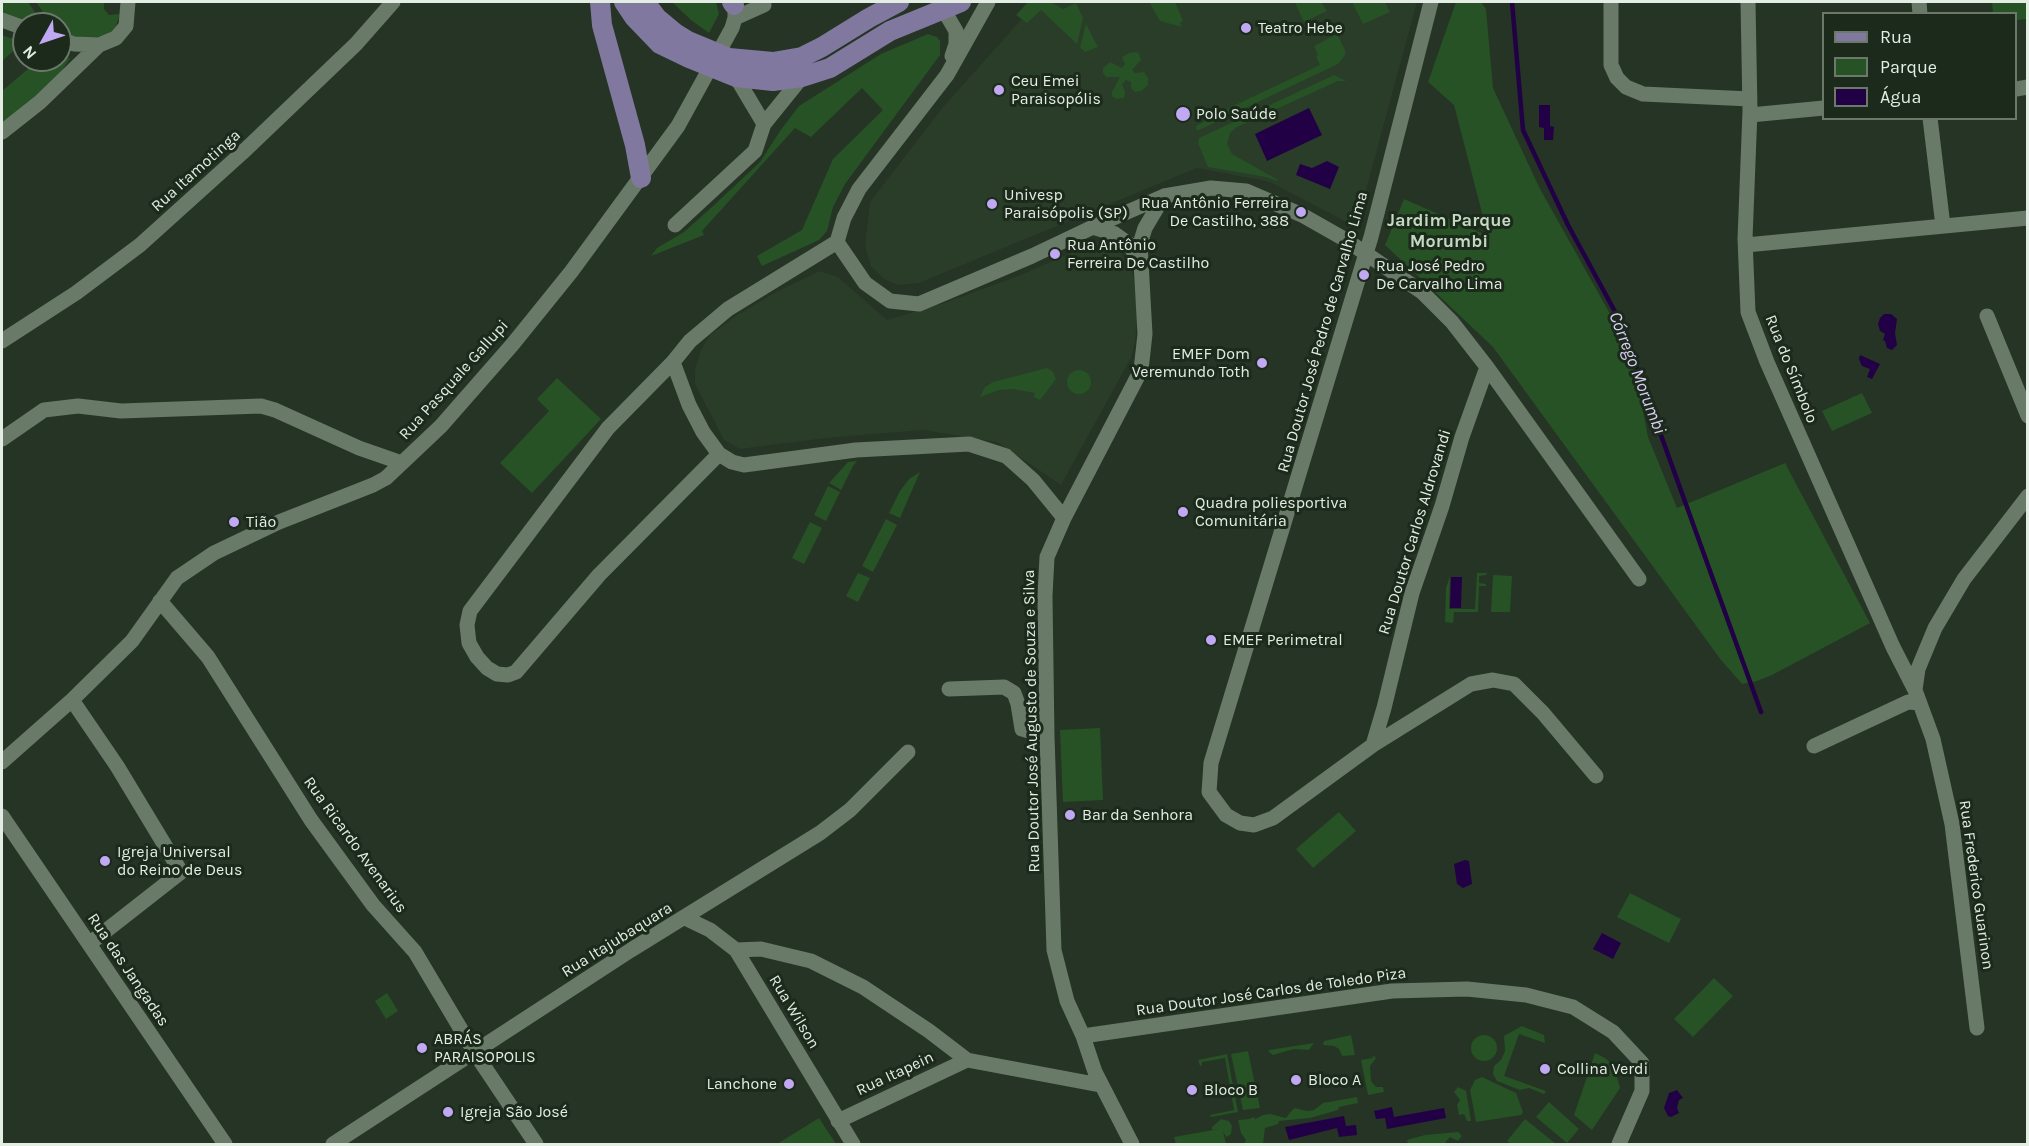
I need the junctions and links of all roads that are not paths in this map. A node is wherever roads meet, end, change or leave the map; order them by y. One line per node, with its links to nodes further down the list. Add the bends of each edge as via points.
1 (128, 2): 15 (street, via 123,30 116,38)
2 (393, 2): 35 (street, Rua Itamotinga, via 356,44 140,245)
3 (600, 2): 24 (main road, via 602,25)
4 (624, 2): 17 (main road, via 660,44)
5 (645, 2): 6 (main road, via 657,18 688,41 729,58 773,62 802,57)
6 (899, 2)
7 (961, 2): 12 (main road)
8 (988, 2): 16 (street)
9 (1431, 2): 32 (street, Rua Doutor José Pedro de Carvalho Lima)
10 (1611, 2): 19 (street, via 1611,65 1626,87 1643,94)
11 (1748, 2): 19 (street, Rua do Símbolo)
12 (941, 6): 16 (street, via 956,31); 18 (main road, via 830,68)
13 (745, 8): 24 (street, Rua Pasquale Gallupi, via 678,126)
14 (72, 43): 15 (street)
15 (99, 45): 23 (street, via 40,102)
16 (947, 75): 30 (street, via 859,189)
17 (736, 77): 18 (main road, via 773,81); 22 (street)
18 (802, 77): 22 (street)
19 (1750, 107): 20 (street); 31 (street, Rua do Símbolo)
20 (1822, 108)
21 (1930, 120): 28 (street)
22 (764, 124): 27 (street, via 755,151)
23 (2, 132)
24 (641, 178): 41 (street, Rua Pasquale Gallupi, via 512,345 441,426)
25 (1164, 196): 29 (street); 32 (street, via 1211,188 1246,192 1302,215); 33 (street, Rua Doutor José Augusto de Souza e Silva, via 1140,244)
26 (2028, 218): 28 (street)
27 (675, 225)
28 (1943, 226): 31 (street)
29 (1093, 227): 30 (street, via 919,303 890,301 865,283); 33 (street, Rua Doutor José Augusto de Souza e Silva, via 1115,234 1129,244)
30 (837, 242): 36 (street, via 728,309 690,341)
31 (1746, 245): 47 (street, Rua do Símbolo, via 1748,312)
32 (1366, 252): 37 (street, via 1422,292 1452,322); 50 (street, Rua Doutor José Pedro de Carvalho Lima, via 1211,763 1209,792 1226,815 1254,825 1273,818)
33 (1142, 267): 43 (street, Rua Doutor José Augusto de Souza e Silva, via 1145,334 1141,370)
34 (1987, 316): 38 (street)
35 (2, 341)
36 (674, 362): 40 (street, via 693,415); 40 (street, via 608,428 470,611 469,643 477,657 497,674 516,672 599,575)
37 (1487, 367): 44 (street); 50 (street, Rua Doutor Carlos Aldrovandi, via 1412,593)
38 (2028, 416)
39 (2, 439): 41 (street, via 44,410 78,406 121,411 261,406)
40 (719, 454): 43 (street, via 744,465 856,450 969,444 1006,456 1033,480)
41 (402, 463): 45 (street, Rua Pasquale Gallupi, via 373,485 214,553 177,578)
42 (2028, 496): 47 (street, via 1964,579 1935,628 1918,669)
43 (1064, 518): 49 (street, Rua Doutor José Augusto de Souza e Silva, via 1047,557)
44 (1639, 579)
45 (160, 601): 48 (street, Rua Pasquale Gallupi, via 132,641); 61 (street, Rua Ricardo Avenarius, via 207,657 311,820 366,895 415,952)
46 (949, 689): 49 (street, via 1004,687 1014,693 1022,729)
47 (1917, 697): 51 (street); 59 (street, Rua Frederico Guarinon, via 1933,739 1952,824)
48 (72, 700): 53 (street, Rua Pasquale Gallupi); 57 (street, via 182,872)
49 (1047, 736): 60 (street, Rua Doutor José Augusto de Souza e Silva, via 1054,950 1067,1001)
50 (1373, 745): 54 (street, Rua Doutor José Pedro de Carvalho Lima, via 1471,684 1493,680 1514,684)
51 (1814, 746)
52 (908, 752): 56 (street, Rua Itajubaquara, via 850,810 820,833)
53 (2, 762)
54 (1596, 776)
55 (2, 816): 57 (street, Rua das Jangadas)
56 (685, 918): 58 (street, Rua Wilson, via 710,930); 61 (street, Rua Itajubaquara)
57 (88, 944): 65 (street, Rua das Jangadas)
58 (736, 950): 62 (street, via 761,949 820,966 863,987); 64 (street, Rua Wilson)
59 (1977, 1028)
60 (1083, 1036): 63 (street, Rua Doutor José Augusto de Souza e Silva); 70 (street, Rua Doutor José Carlos de Toledo Piza, via 1392,991 1467,989 1526,995 1573,1007 1613,1032 1642,1063 1642,1091)
61 (475, 1053): 66 (street, Rua Itajubaquara); 67 (street, Rua Ricardo Avenarius)
62 (967, 1060): 63 (street); 64 (street, Rua Itapein)
63 (1100, 1085): 69 (street, Rua Doutor José Augusto de Souza e Silva)
64 (838, 1121): 68 (street, Rua Wilson)
65 (225, 1144)
66 (333, 1144)
67 (536, 1144)
68 (853, 1144)
69 (1132, 1144)
70 (1619, 1144)

